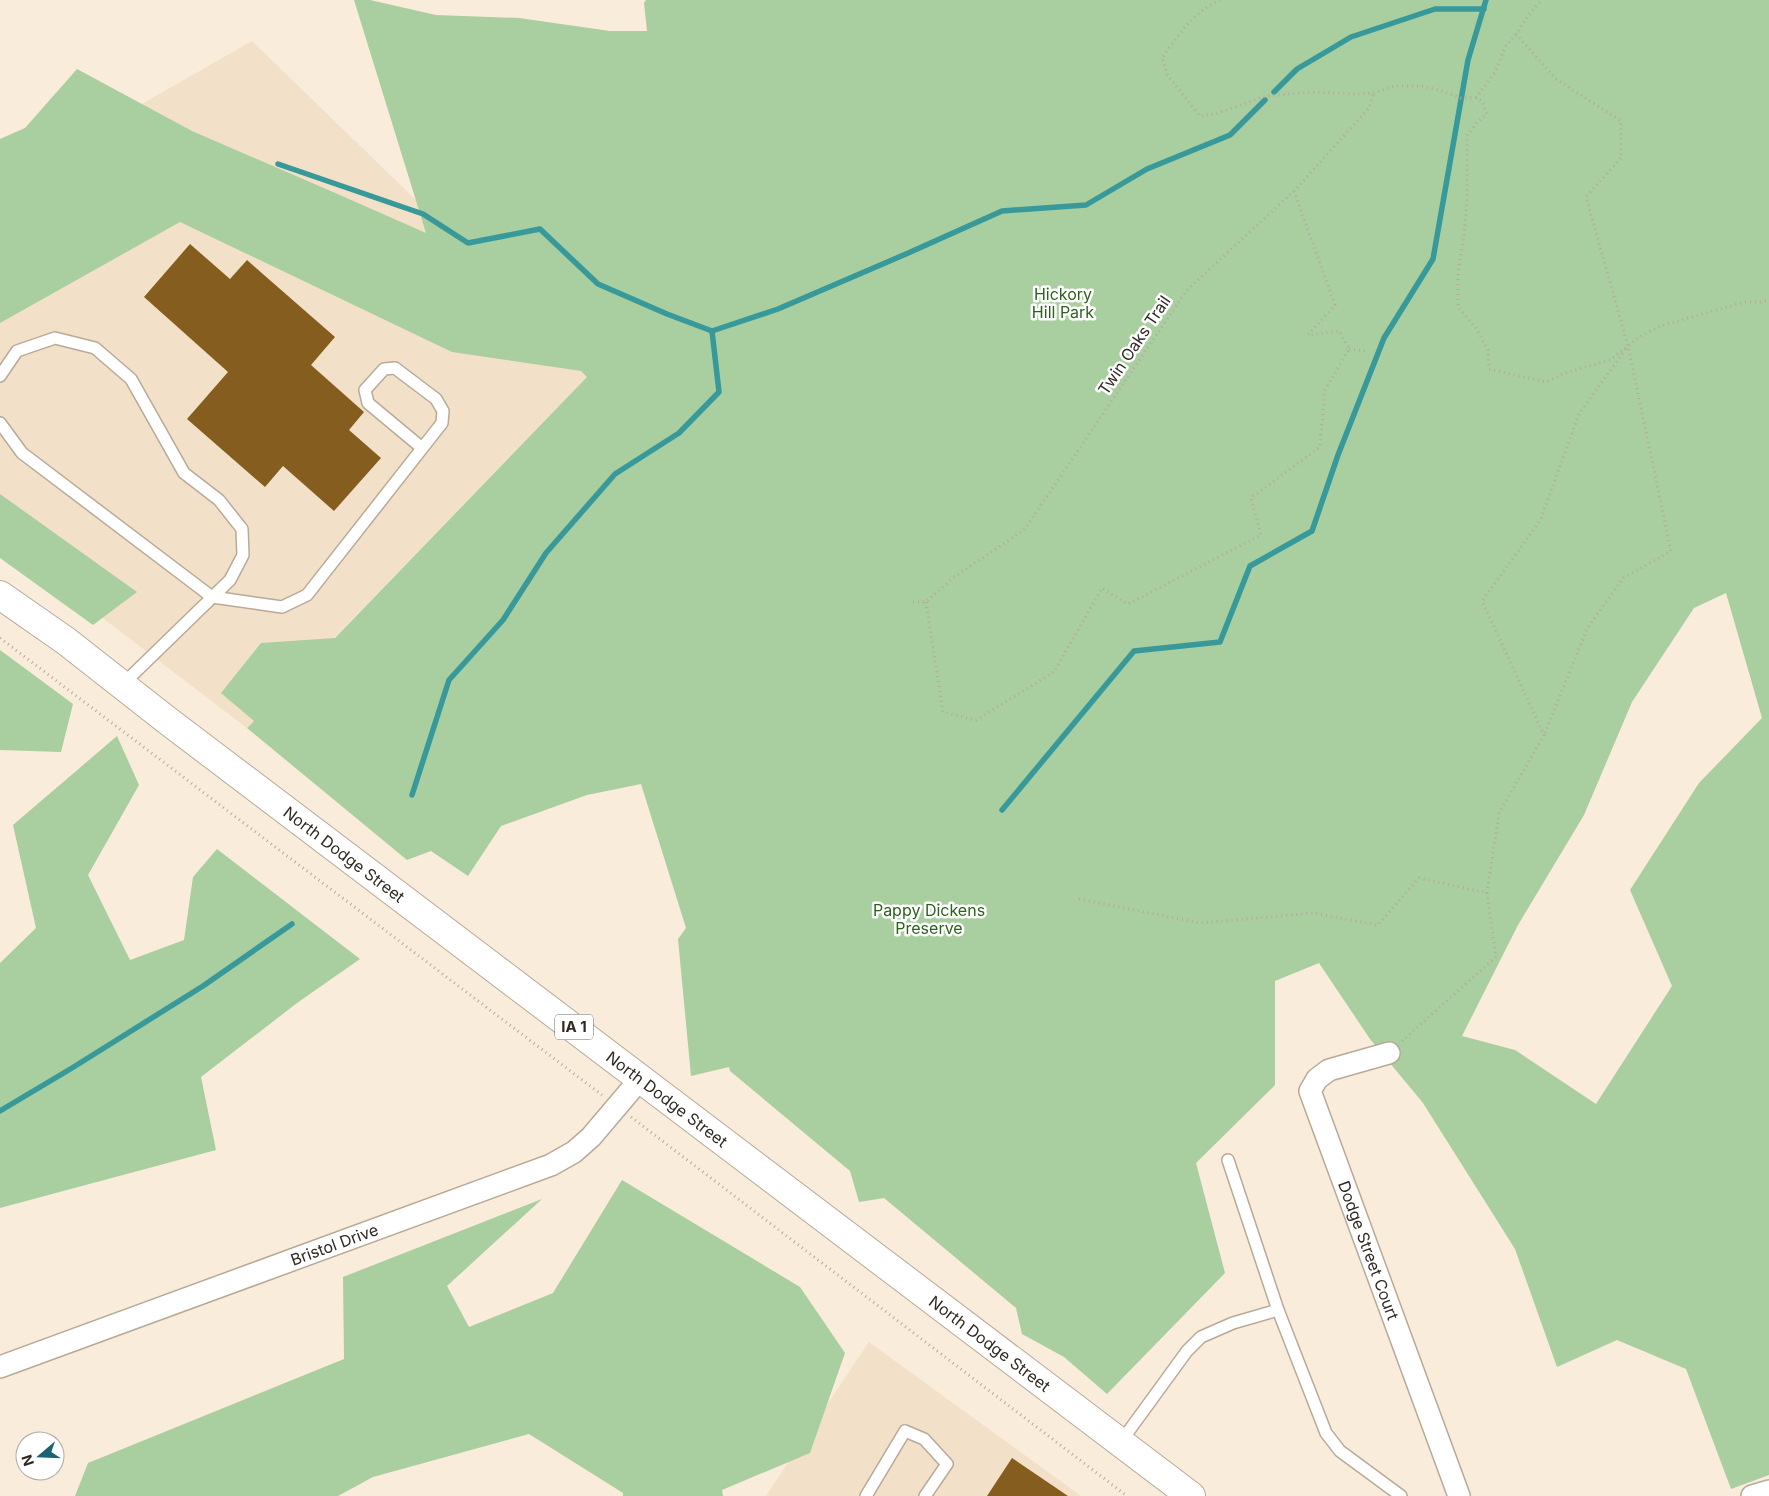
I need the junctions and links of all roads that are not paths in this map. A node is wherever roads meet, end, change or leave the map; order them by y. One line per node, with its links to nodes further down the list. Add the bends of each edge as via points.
1 (0, 376): 5 (lane, via 17,351 55,338 95,348 131,379 184,473 219,500 242,529 243,555 230,580)
2 (0, 423): 5 (lane, via 22,453)
3 (422, 448): 3 (lane, via 442,423 443,411 436,399 394,368 384,369 366,390 368,403); 5 (lane, via 307,595 282,607)
4 (0, 594): 6 (main road, North Dodge Street / IA 1)
5 (212, 597): 6 (lane)
6 (122, 685): 8 (main road, North Dodge Street / IA 1)
7 (1389, 1053): 18 (street, Dodge Street Court, via 1328,1070 1316,1079 1310,1091)
8 (641, 1078): 11 (street, Bristol Drive, via 591,1137 574,1152 551,1165); 12 (main road, North Dodge Street / IA 1)
9 (1228, 1160): 10 (lane)
10 (1278, 1310): 12 (lane, via 1201,1337 1187,1351); 17 (lane, via 1326,1434 1340,1451)
11 (0, 1367)
12 (1120, 1442): 16 (main road, North Dodge Street / IA 1)
13 (1769, 1491): 19 (street)
14 (866, 1496): 15 (lane, via 905,1431 924,1439 947,1464)
15 (925, 1496)
16 (1191, 1496)
17 (1401, 1496)
18 (1459, 1496)
19 (1752, 1496)

